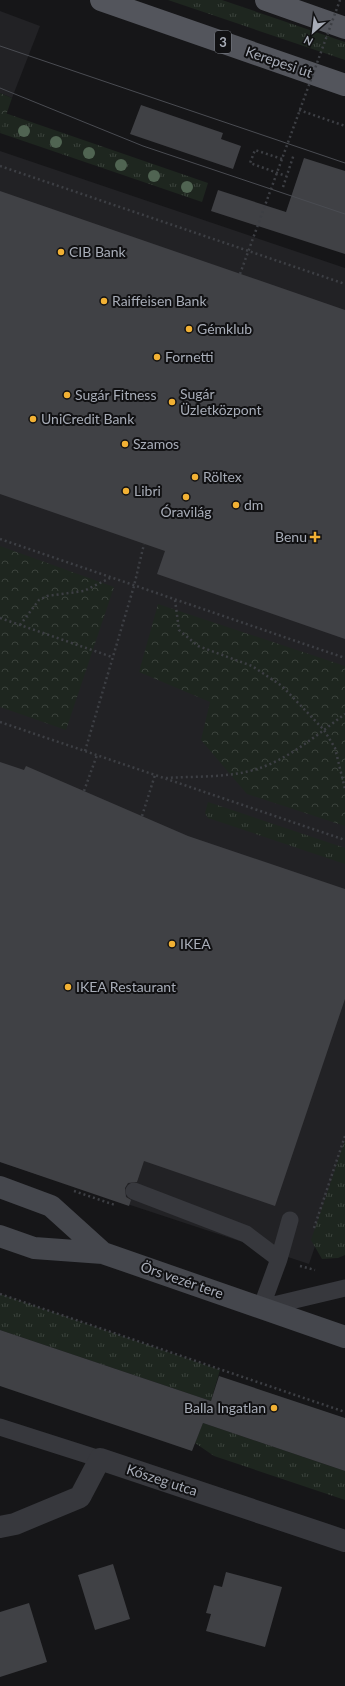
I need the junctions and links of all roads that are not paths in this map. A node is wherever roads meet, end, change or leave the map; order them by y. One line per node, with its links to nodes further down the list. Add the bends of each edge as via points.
1 (100, 0): 4 (main road, Kerepesi út / 3)
2 (266, 0): 3 (main road)
3 (345, 28)
4 (345, 85)
5 (0, 1186): 9 (main road, Örs vezér tere, via 51,1206)
6 (134, 1191): 10 (lane, via 246,1234)
7 (290, 1220): 10 (lane)
8 (0, 1236): 9 (main road, Örs vezér tere, via 34,1248)
9 (103, 1253): 12 (main road, Örs vezér tere)
10 (279, 1259): 12 (lane)
11 (345, 1288): 12 (lane)
12 (262, 1308): 13 (main road, Örs vezér tere)
13 (341, 1334)
14 (0, 1427): 15 (lane)
15 (100, 1459): 16 (street, via 80,1497 15,1524); 17 (street, Kőszeg utca)
16 (0, 1526)
17 (345, 1541)

